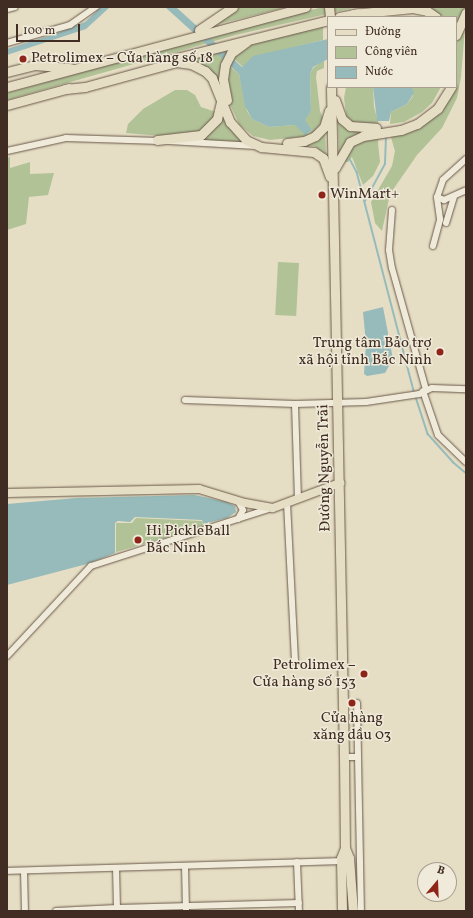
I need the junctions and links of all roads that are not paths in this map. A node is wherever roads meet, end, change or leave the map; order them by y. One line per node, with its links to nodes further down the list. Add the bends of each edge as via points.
1 (15, 7): 7 (street)
2 (96, 7): 14 (street, via 70,25)
3 (233, 7): 15 (highway, via 199,30 131,49)
4 (306, 7): 15 (highway)
5 (329, 7): 12 (highway)
6 (396, 7): 9 (highway)
7 (7, 9)
8 (466, 13): 13 (highway)
9 (353, 14): 10 (highway); 11 (highway, via 413,8 427,11)
10 (344, 16)
11 (434, 16)
12 (326, 19): 21 (highway); 24 (highway, via 244,42 229,57 223,79 236,123 246,134 261,141 296,143 312,138 324,127)
13 (457, 32)
14 (7, 43)
15 (110, 58): 16 (highway)
16 (76, 68): 17 (highway, via 35,65); 18 (highway)
17 (7, 72)
18 (7, 87)
19 (444, 88): 22 (highway, via 432,107 418,118 400,125 366,129 350,126 342,119)
20 (450, 88): 30 (highway, via 438,108 417,124 401,130 352,140 343,150)
21 (65, 89): 23 (highway, via 85,88 182,62 208,73); 25 (highway)
22 (331, 89): 24 (highway, Đường Nguyễn Trãi)
23 (220, 96): 26 (highway, via 217,119 201,135); 27 (highway, via 236,130 246,140)
24 (332, 104): 30 (highway, Đường Nguyễn Trãi)
25 (7, 105)
26 (157, 140): 27 (street); 28 (street, via 66,138)
27 (261, 147): 31 (highway, via 314,152 325,162)
28 (7, 151)
29 (466, 159): 33 (street, via 444,180)
30 (333, 171): 31 (highway, Đường Nguyễn Trãi)
31 (333, 188): 41 (highway, Đường Nguyễn Trãi)
32 (466, 190): 34 (street)
33 (437, 197): 34 (street, via 444,200); 37 (street, via 440,219)
34 (454, 197): 36 (street)
35 (392, 210): 39 (street, via 389,250 392,268)
36 (446, 223)
37 (433, 246)
38 (466, 388): 39 (street)
39 (423, 392): 41 (street, via 366,402); 43 (street, via 438,436)
40 (185, 400): 42 (street)
41 (338, 403): 42 (street); 44 (highway, Đường Nguyễn Trãi)
42 (295, 404): 46 (street)
43 (466, 462)
44 (340, 483): 46 (main road); 54 (highway, Đường Nguyễn Trãi)
45 (7, 493): 47 (main road, via 199,489)
46 (298, 499): 48 (main road)
47 (237, 500): 49 (main road); 50 (street, via 243,508)
48 (287, 503): 49 (main road); 52 (street)
49 (273, 508): 50 (street)
50 (238, 518): 51 (street, via 90,566)
51 (7, 656)
52 (295, 661)
53 (357, 703): 55 (street)
54 (344, 757): 55 (street); 57 (highway, Đường Nguyễn Trãi)
55 (358, 757): 56 (street)
56 (359, 828): 57 (street); 65 (street)
57 (344, 829): 58 (highway, Đường Nguyễn Trãi)
58 (345, 848): 59 (highway, Đường Nguyễn Trãi); 65 (highway, Đường Nguyễn Trãi, via 350,858)
59 (341, 861): 60 (street); 73 (highway, Đường Nguyễn Trãi)
60 (297, 862): 61 (street); 66 (street)
61 (185, 866): 62 (street); 67 (street)
62 (116, 868): 64 (street); 69 (street)
63 (7, 871): 64 (street)
64 (24, 871): 70 (street)
65 (356, 895): 74 (highway, Đường Nguyễn Trãi); 75 (street)
66 (299, 903): 67 (street); 72 (street)
67 (186, 909): 69 (street)
68 (87, 910): 69 (street); 71 (street)
69 (117, 910)
70 (25, 911)
71 (56, 911)
72 (299, 911)
73 (342, 911)
74 (353, 911)
75 (361, 911)

